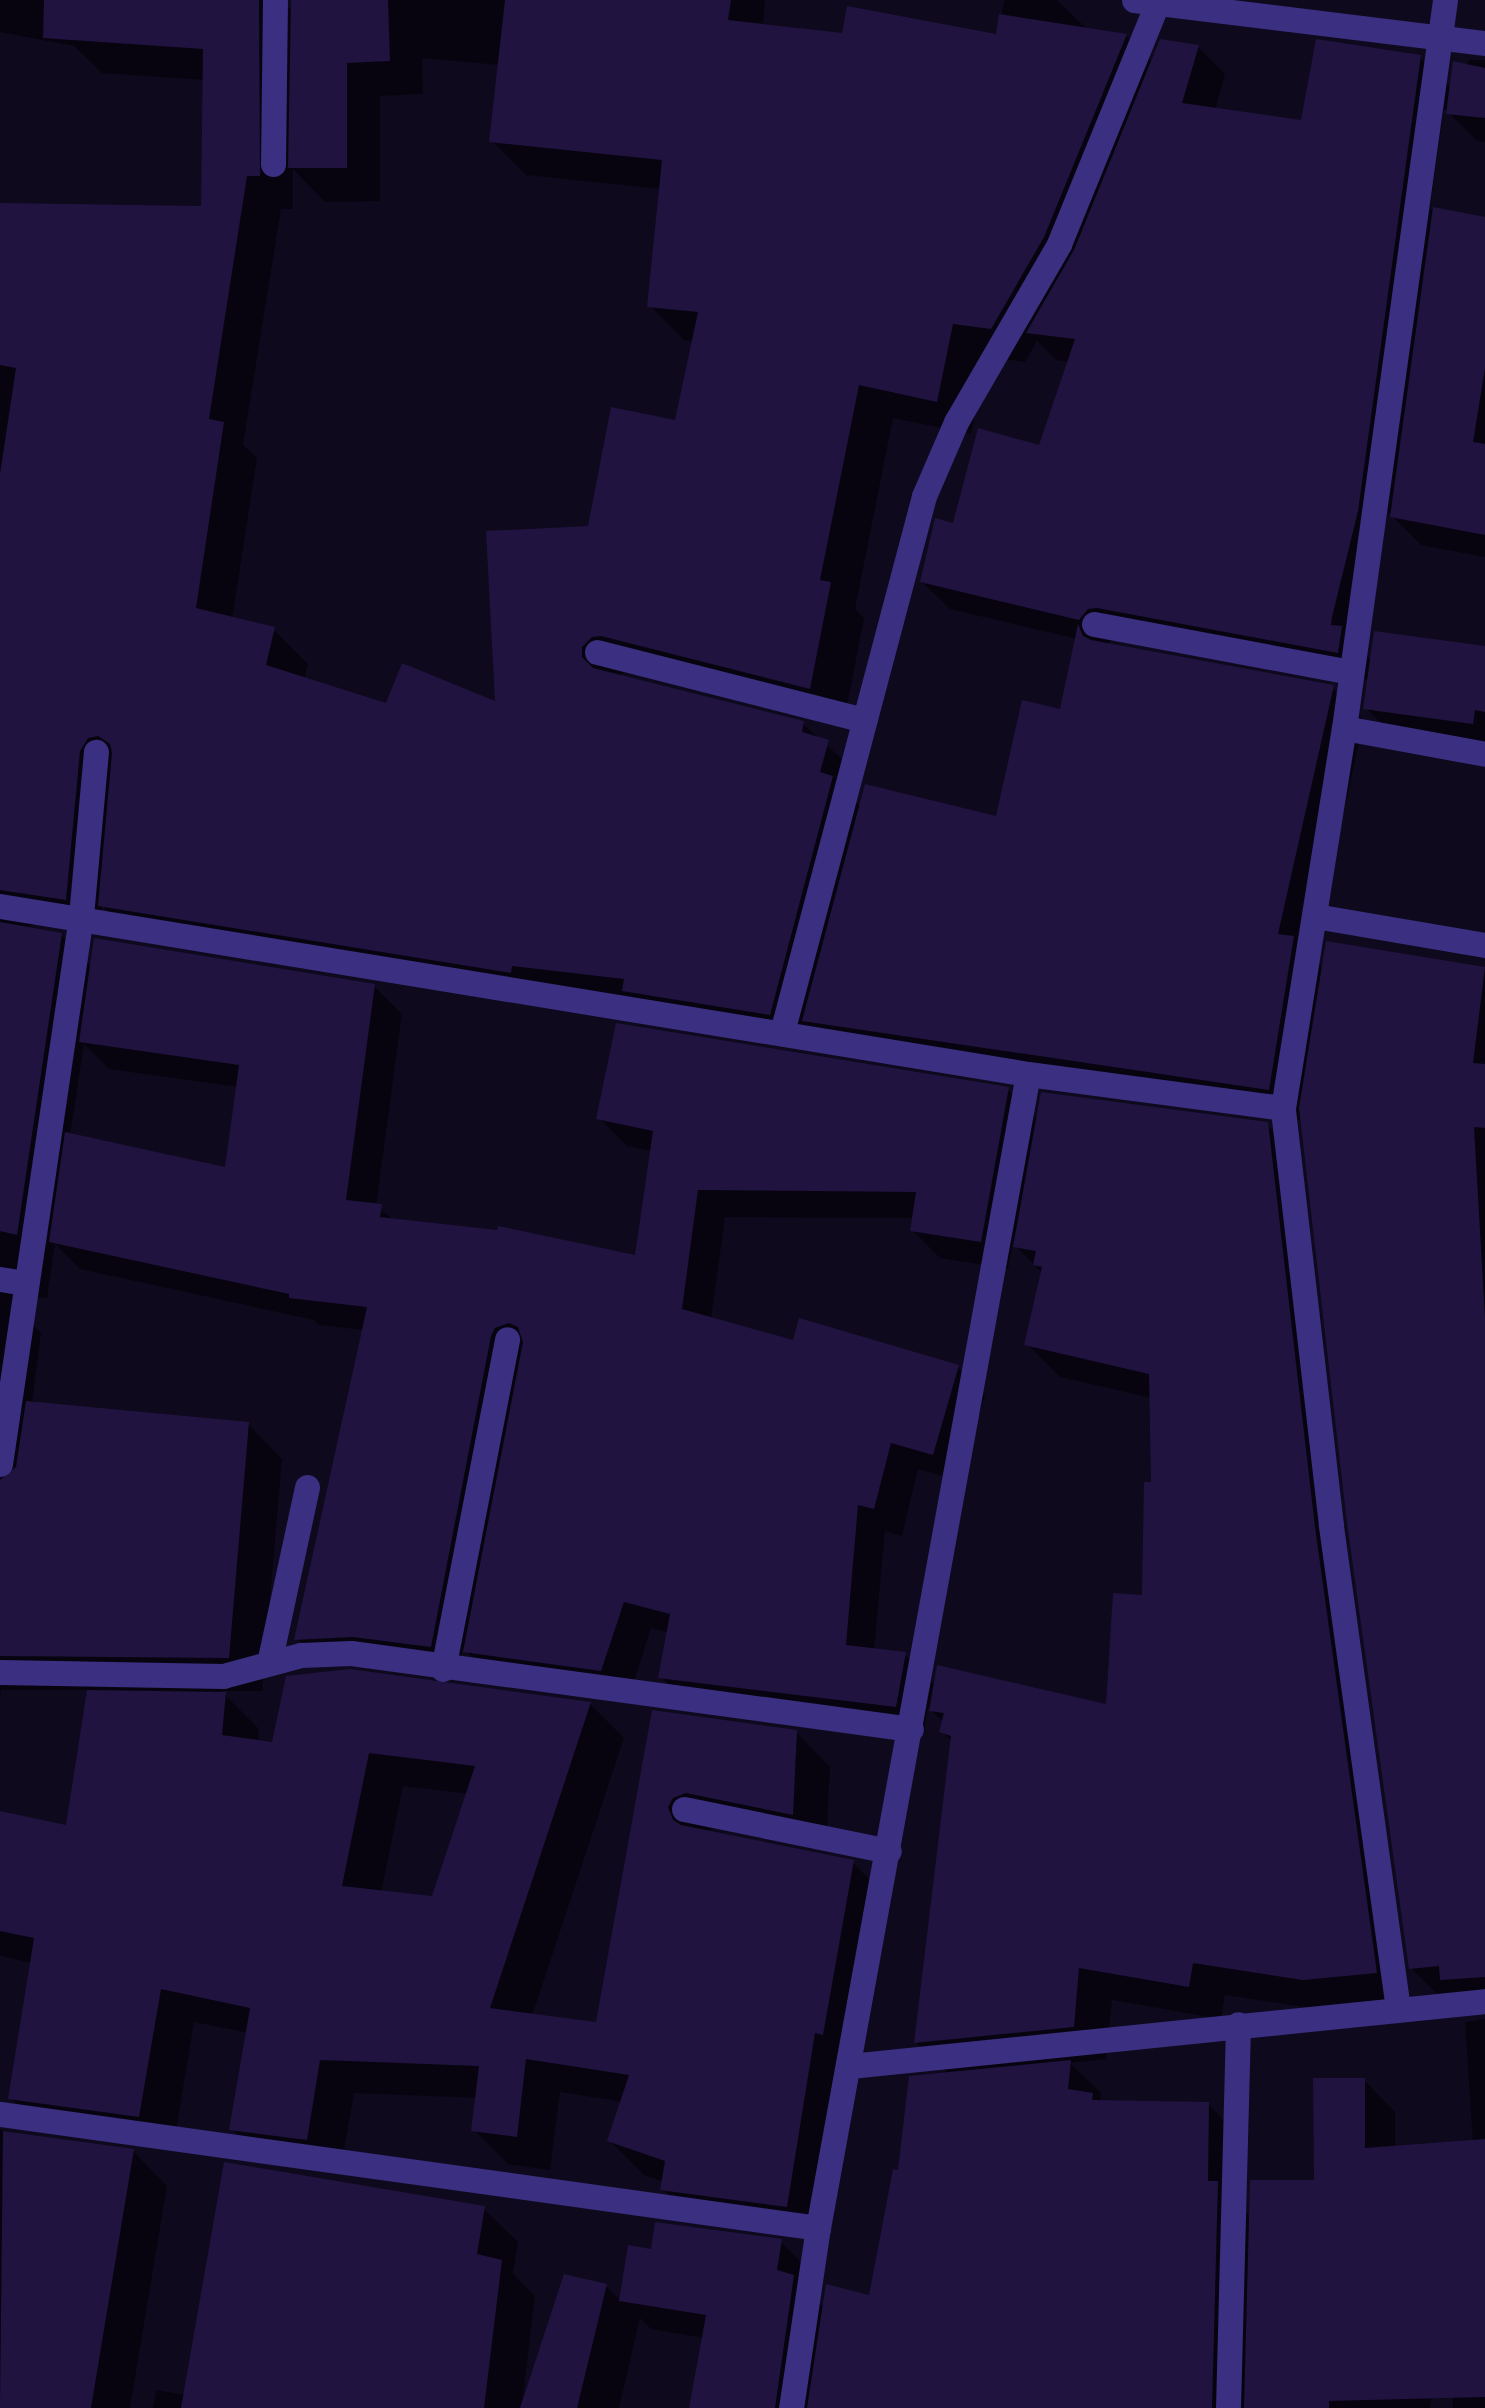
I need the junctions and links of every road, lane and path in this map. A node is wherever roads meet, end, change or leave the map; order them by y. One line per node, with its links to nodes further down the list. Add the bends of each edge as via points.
1 (275, 0): 6 (street)
2 (1445, 0): 4 (street)
3 (1146, 1): 4 (street); 10 (street, via 1059,244 956,422 924,496)
4 (1438, 39): 5 (street); 9 (street)
5 (1485, 43)
6 (273, 164)
7 (1094, 624): 9 (street)
8 (597, 652): 10 (street)
9 (1350, 672): 11 (street)
10 (864, 720): 18 (street)
11 (1344, 728): 13 (street); 16 (street)
12 (96, 752): 15 (street)
13 (1485, 754)
14 (0, 906): 15 (street)
15 (81, 916): 18 (street); 22 (street)
16 (1314, 916): 17 (street); 20 (street)
17 (1485, 945)
18 (782, 1032): 19 (street)
19 (1028, 1074): 20 (street); 29 (street)
20 (1283, 1108): 33 (street, via 1331,1524)
21 (0, 1279): 22 (street)
22 (26, 1283): 24 (street)
23 (507, 1339): 27 (street)
24 (0, 1464)
25 (307, 1487): 26 (street)
26 (270, 1662): 27 (street, via 328,1652); 28 (street, via 224,1676)
27 (443, 1669): 29 (street)
28 (0, 1672)
29 (912, 1729): 31 (street)
30 (684, 1809): 31 (street)
31 (889, 1852): 35 (street)
32 (1485, 2001): 33 (street)
33 (1398, 2009): 34 (street)
34 (1238, 2024): 35 (street); 39 (street)
35 (850, 2066): 37 (street)
36 (0, 2114): 37 (street)
37 (818, 2228): 38 (street)
38 (792, 2408)
39 (1228, 2408)

